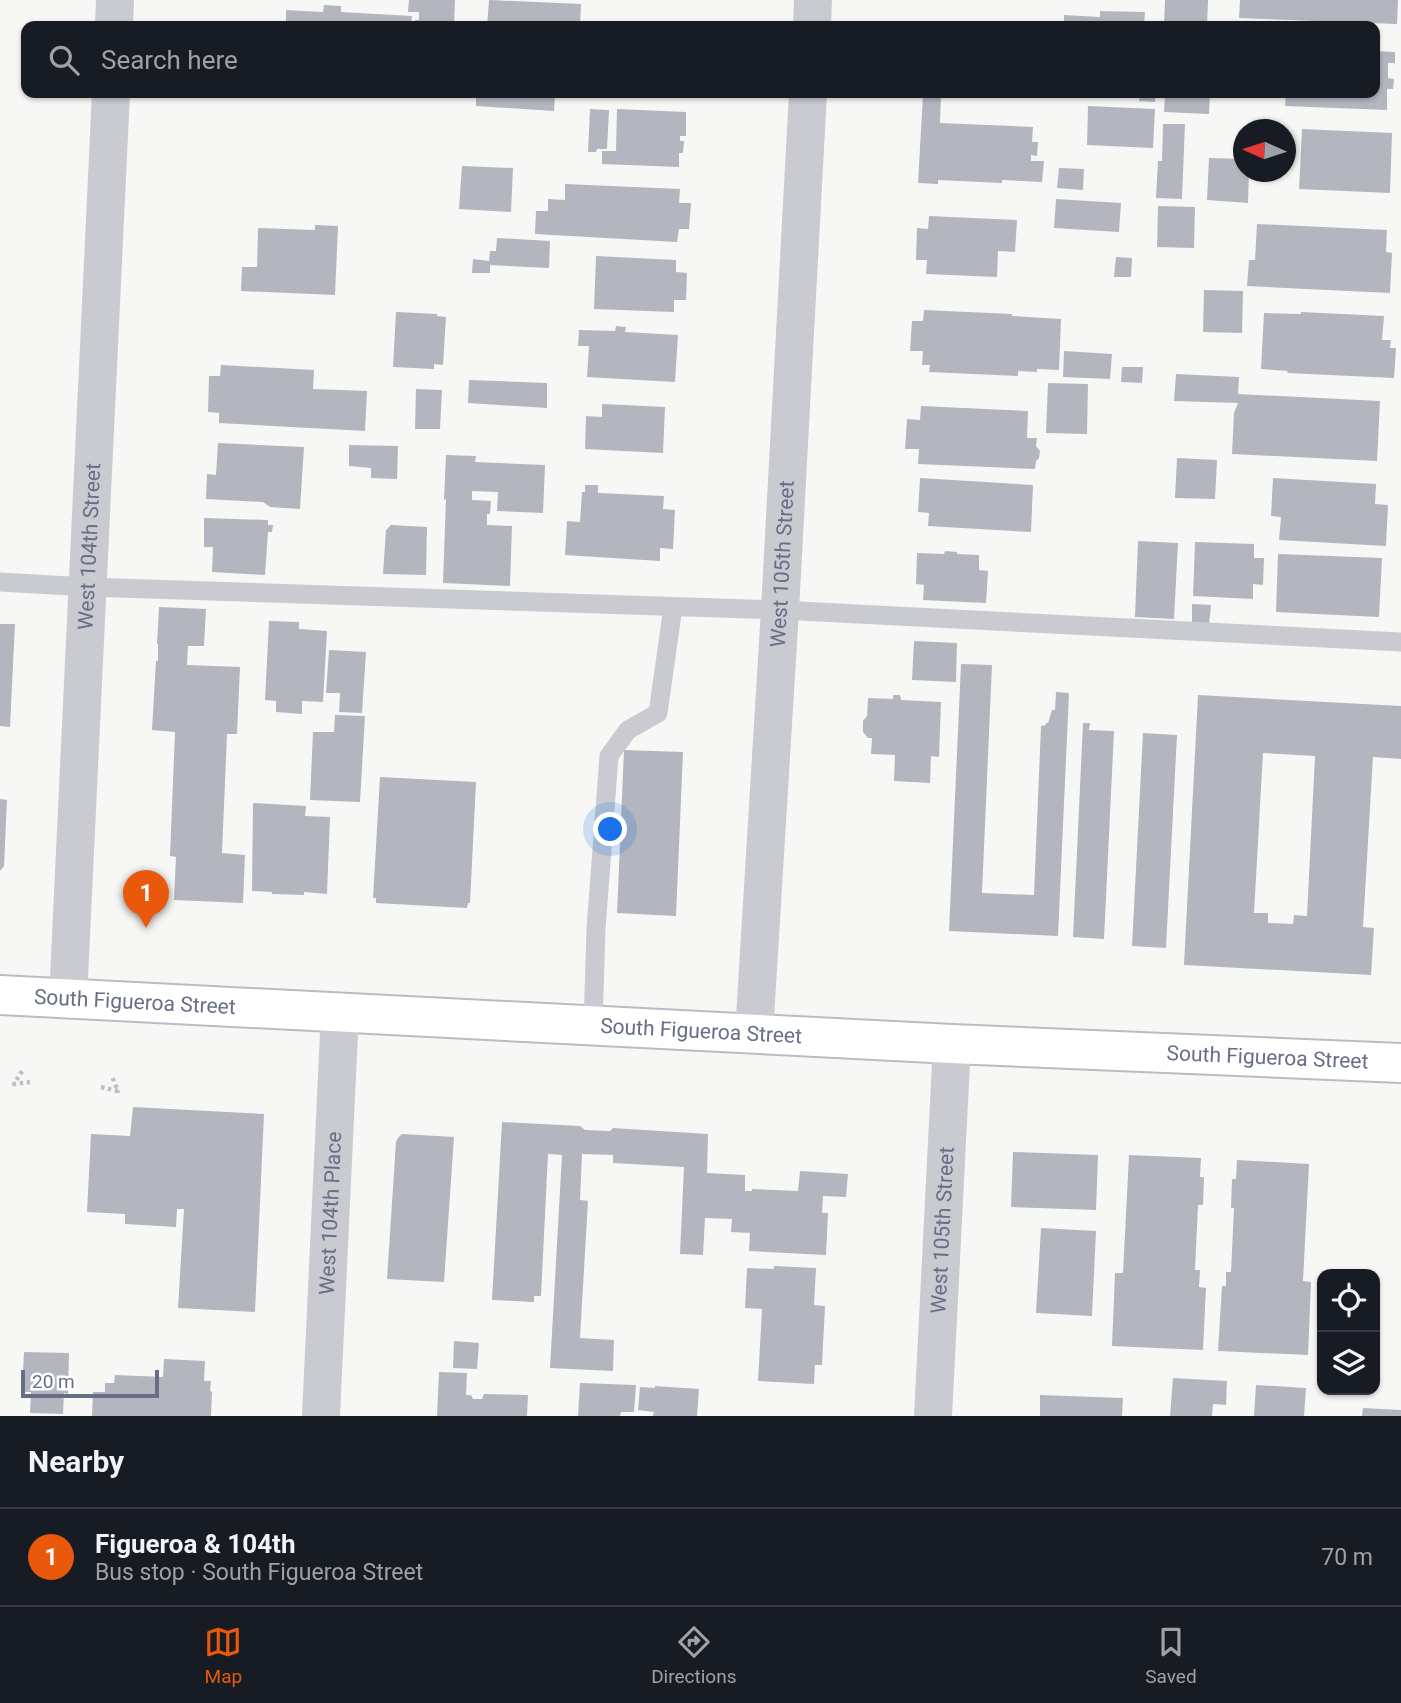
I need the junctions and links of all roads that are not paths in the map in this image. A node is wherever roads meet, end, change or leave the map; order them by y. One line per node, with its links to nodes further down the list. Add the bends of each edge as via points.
1 (115, 0): 3 (street)
2 (813, 0): 4 (street)
3 (114, 21)
4 (811, 21)
5 (111, 98): 8 (street, West 104th Street)
6 (808, 98): 10 (street, West 105th Street)
7 (0, 582): 8 (lane)
8 (88, 587): 9 (lane); 13 (street, West 104th Street)
9 (673, 607): 10 (lane); 15 (lane, via 658,713 628,730 609,756)
10 (780, 610): 11 (lane); 16 (street, West 105th Street)
11 (1401, 642)
12 (0, 995): 13 (main road, South Figueroa Street)
13 (68, 999): 14 (main road, South Figueroa Street)
14 (340, 1012): 15 (main road, South Figueroa Street); 19 (street, West 104th Place)
15 (593, 1026): 16 (main road, South Figueroa Street)
16 (754, 1034): 17 (main road, South Figueroa Street)
17 (952, 1044): 18 (main road, South Figueroa Street); 20 (street, West 105th Street)
18 (1401, 1063)
19 (321, 1416)
20 (933, 1416)

